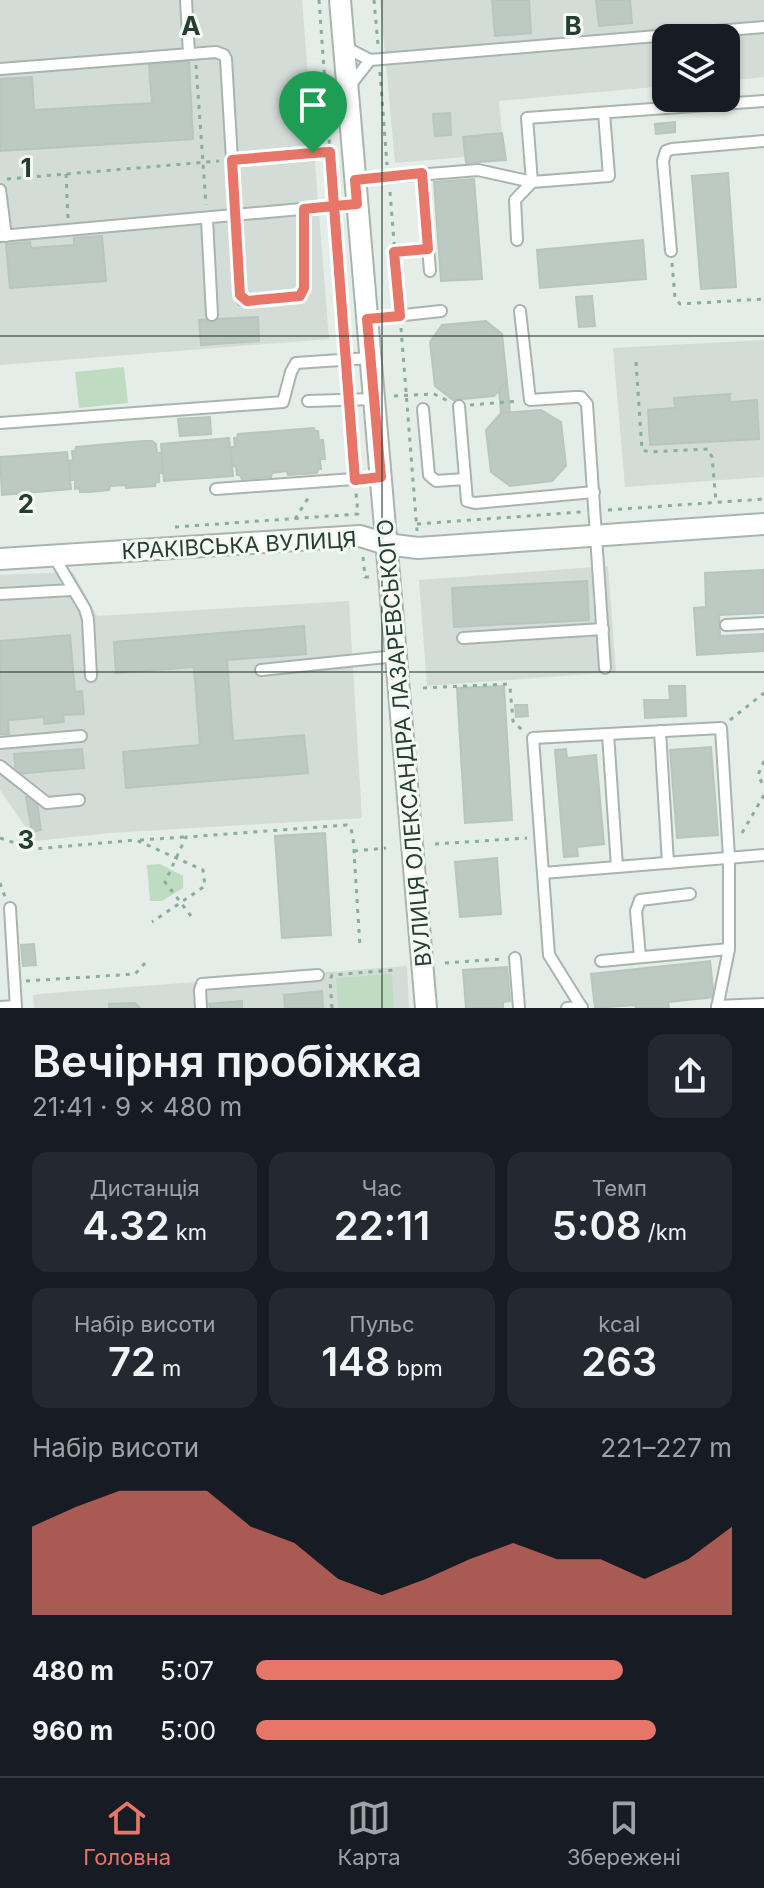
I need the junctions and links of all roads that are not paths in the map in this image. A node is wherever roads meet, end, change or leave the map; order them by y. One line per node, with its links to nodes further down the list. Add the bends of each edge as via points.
1 (186, 0): 5 (lane)
2 (340, 0): 4 (street, ВУЛИЦЯ ОЛЕКСАНДРА ЛАЗАРЕВСЬКОГО)
3 (764, 27): 6 (lane)
4 (344, 46): 6 (lane); 8 (street, ВУЛИЦЯ ОЛЕКСАНДРА ЛАЗАРЕВСЬКОГО)
5 (192, 54): 7 (lane); 18 (lane, via 221,53 226,59)
6 (374, 60): 8 (lane)
7 (0, 69)
8 (348, 89): 13 (street, ВУЛИЦЯ ОЛЕКСАНДРА ЛАЗАРЕВСЬКОГО)
9 (764, 101): 10 (lane)
10 (604, 113): 14 (lane, via 609,176); 14 (lane, via 527,118)
11 (764, 141): 22 (lane, via 666,151)
12 (422, 173): 13 (lane); 14 (lane, via 478,170); 23 (lane)
13 (355, 180): 16 (street, ВУЛИЦЯ ОЛЕКСАНДРА ЛАЗАРЕВСЬКОГО)
14 (532, 182): 21 (lane, via 515,200)
15 (0, 190): 20 (lane)
16 (357, 204): 17 (lane); 27 (street, ВУЛИЦЯ ОЛЕКСАНДРА ЛАЗАРЕВСЬКОГО)
17 (304, 209): 18 (lane); 18 (lane, via 304,288 296,297 241,298)
18 (235, 217): 19 (lane)
19 (207, 219): 20 (lane); 26 (lane)
20 (3, 236)
21 (517, 240)
22 (671, 251)
23 (430, 271)
24 (441, 311): 27 (lane)
25 (520, 311): 37 (lane, via 530,400 581,397 587,404)
26 (212, 315)
27 (367, 319): 28 (street, ВУЛИЦЯ ОЛЕКСАНДРА ЛАЗАРЕВСЬКОГО)
28 (370, 358): 29 (street, ВУЛИЦЯ ОЛЕКСАНДРА ЛАЗАРЕВСЬКОГО); 33 (lane, via 296,363 283,402)
29 (374, 399): 30 (lane); 34 (street, ВУЛИЦЯ ОЛЕКСАНДРА ЛАЗАРЕВСЬКОГО)
30 (308, 401)
31 (459, 406): 35 (lane)
32 (423, 409): 35 (lane, via 429,475 436,481)
33 (0, 423)
34 (381, 477): 36 (lane); 40 (street, ВУЛИЦЯ ОЛЕКСАНДРА ЛАЗАРЕВСЬКОГО)
35 (464, 479): 37 (lane, via 470,503)
36 (216, 489)
37 (594, 492): 39 (lane)
38 (764, 524): 39 (street, КРАКІВСЬКА ВУЛИЦЯ)
39 (598, 535): 40 (street, КРАКІВСЬКА ВУЛИЦЯ, via 418,548); 47 (lane)
40 (386, 544): 41 (street, КРАКІВСЬКА ВУЛИЦЯ, via 360,536); 49 (street, ВУЛИЦЯ ОЛЕКСАНДРА ЛАЗАРЕВСЬКОГО)
41 (53, 555): 42 (street, КРАКІВСЬКА ВУЛИЦЯ); 43 (lane)
42 (0, 559)
43 (72, 590): 44 (lane); 52 (lane, via 88,619)
44 (0, 594)
45 (764, 623): 46 (lane)
46 (726, 625)
47 (603, 629): 48 (lane); 50 (lane)
48 (463, 638)
49 (396, 656): 51 (lane); 77 (street, ВУЛИЦЯ ОЛЕКСАНДРА ЛАЗАРЕВСЬКОГО)
50 (605, 668)
51 (261, 670)
52 (91, 676)
53 (660, 731): 54 (lane); 60 (lane, via 721,728); 61 (lane)
54 (608, 734): 62 (lane); 63 (lane, via 533,738)
55 (81, 736): 56 (lane)
56 (0, 743)
57 (0, 766): 58 (lane, via 47,803)
58 (79, 800)
59 (764, 855): 60 (lane)
60 (729, 857): 61 (lane); 66 (lane)
61 (668, 863): 62 (lane)
62 (617, 867): 63 (lane)
63 (543, 873): 74 (lane, via 549,955)
64 (690, 894): 67 (lane, via 640,900)
65 (10, 908): 73 (lane)
66 (729, 949): 67 (lane); 75 (lane)
67 (640, 957): 69 (lane)
68 (515, 958): 78 (lane)
69 (601, 961)
70 (318, 975): 76 (lane, via 202,984)
71 (764, 1004): 75 (lane)
72 (0, 1007): 73 (lane)
73 (16, 1007)
74 (582, 1007): 79 (lane)
75 (717, 1007)
76 (201, 1008)
77 (426, 1008)
78 (519, 1008)
79 (567, 1008)

